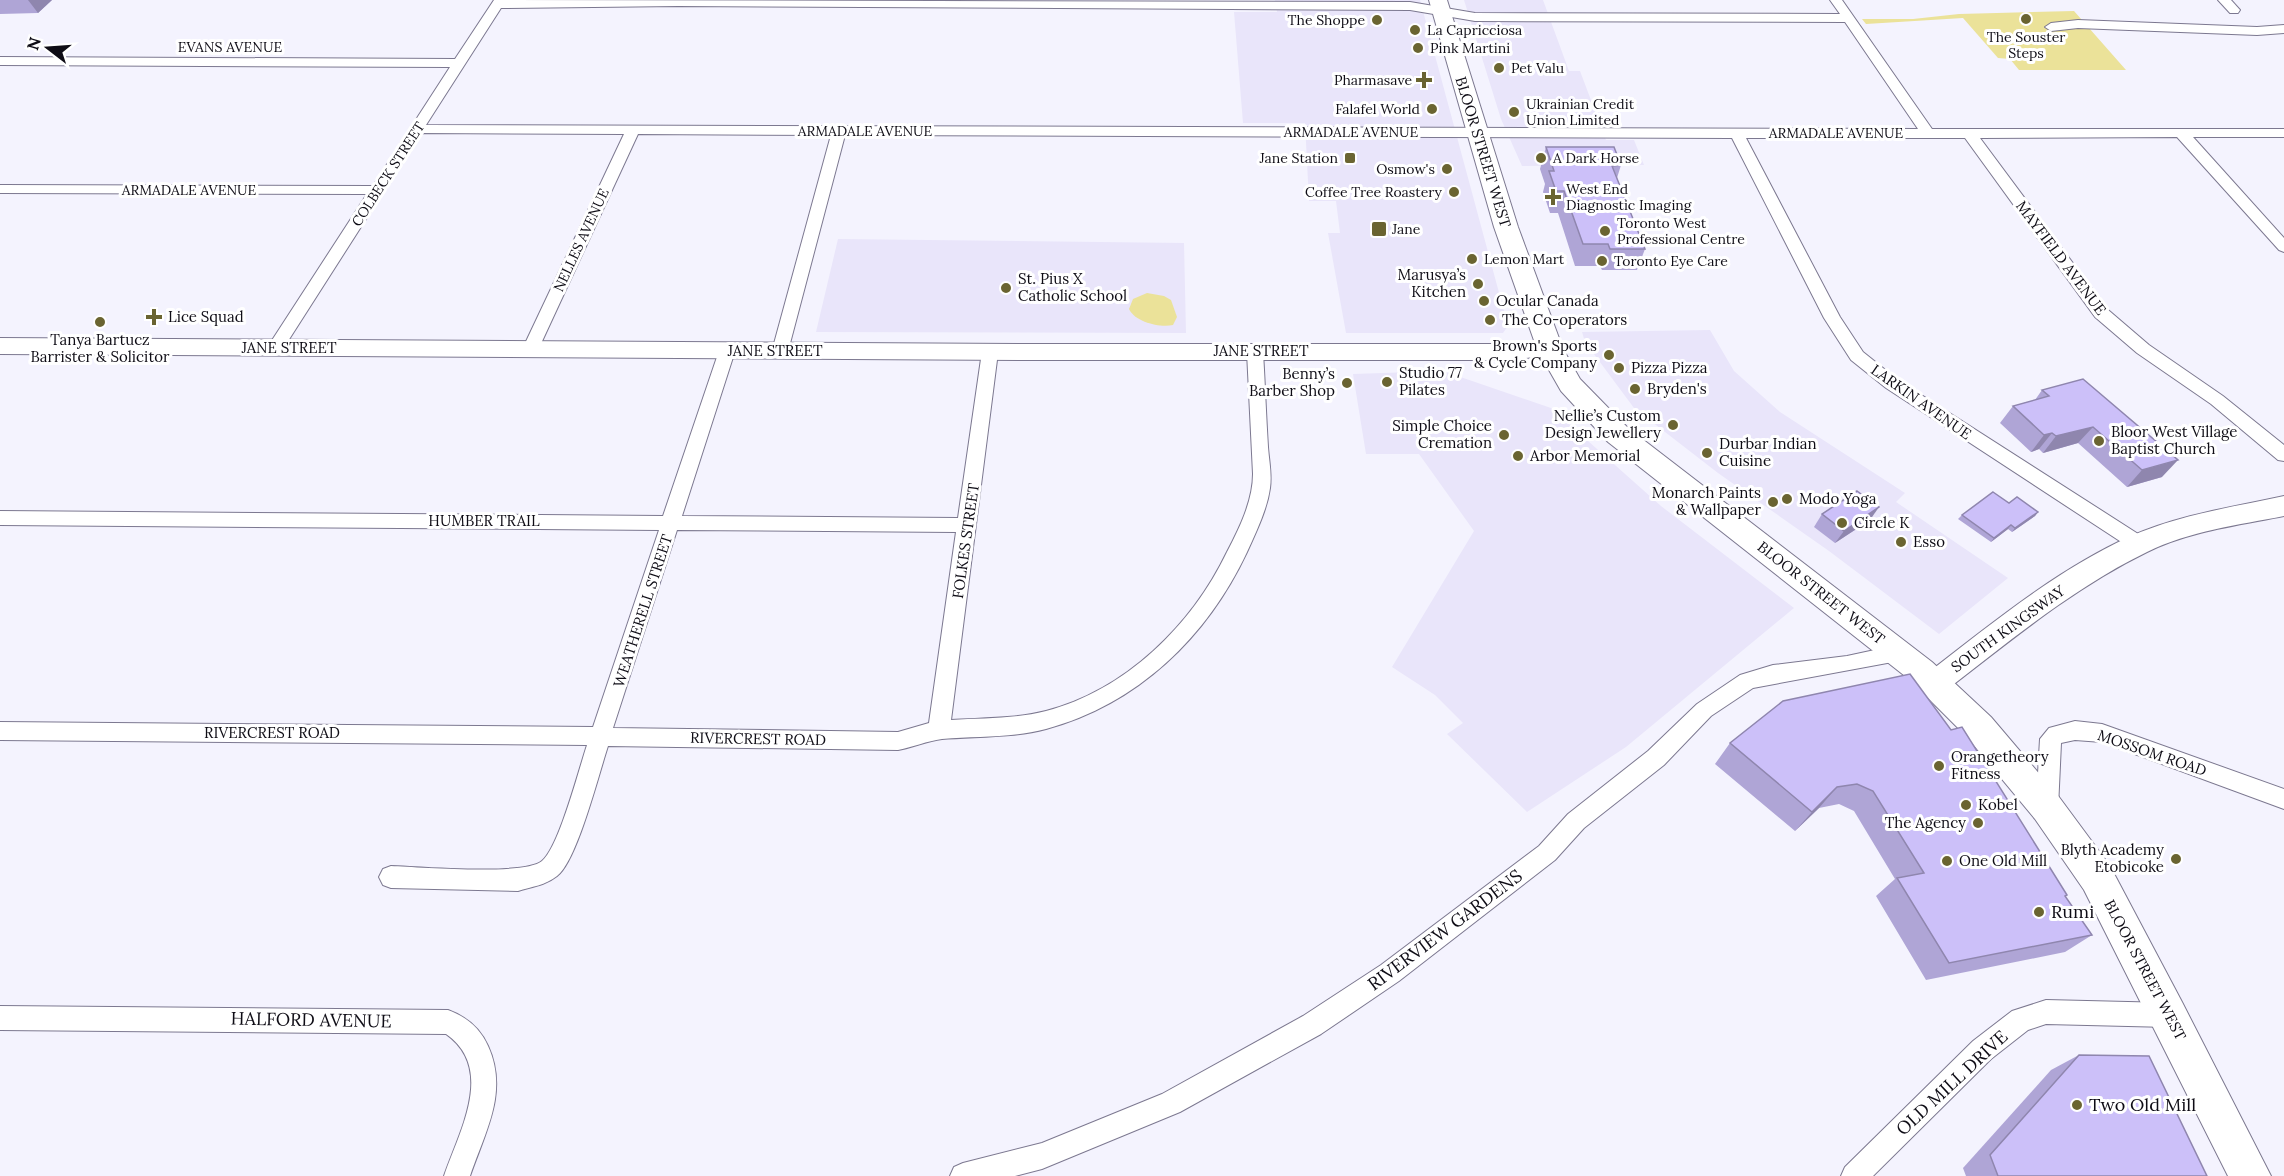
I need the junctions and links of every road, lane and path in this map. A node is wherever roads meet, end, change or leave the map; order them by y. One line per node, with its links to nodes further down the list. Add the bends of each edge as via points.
1 (1836, 0): 7 (street)
2 (2224, 0): 6 (street)
3 (678, 1): 4 (street); 5 (street)
4 (499, 2): 11 (street, COLBECK STREET)
5 (1439, 5): 7 (street, via 1468,17 1647,11); 15 (main road, BLOOR STREET WEST)
6 (2234, 9)
7 (1848, 18): 16 (street)
8 (2051, 27): 9 (street, via 2078,24)
9 (2284, 29)
10 (0, 61): 11 (street, EVANS AVENUE)
11 (460, 63): 12 (street, COLBECK STREET)
12 (417, 129): 13 (street, ARMADALE AVENUE); 22 (street, COLBECK STREET)
13 (632, 131): 14 (street, ARMADALE AVENUE); 27 (street, NELLES AVENUE)
14 (839, 132): 15 (street, ARMADALE AVENUE); 29 (street)
15 (1476, 132): 20 (street, ARMADALE AVENUE); 26 (main road, BLOOR STREET WEST)
16 (1927, 132): 17 (street, ARMADALE AVENUE); 20 (street, ARMADALE AVENUE)
17 (1969, 133): 18 (street, ARMADALE AVENUE); 32 (street, MAYFIELD AVENUE, via 2101,313)
18 (2181, 133): 19 (street, ARMADALE AVENUE); 23 (street)
19 (2284, 133)
20 (1737, 134): 37 (street, LARKIN AVENUE, via 1832,318 1857,356 1892,384)
21 (0, 189): 22 (street, ARMADALE AVENUE)
22 (377, 190): 25 (street, COLBECK STREET)
23 (2284, 247)
24 (0, 346): 25 (main road, JANE STREET)
25 (274, 348): 27 (main road, JANE STREET)
26 (1550, 349): 31 (main road, JANE STREET); 38 (main road, BLOOR STREET WEST, via 1570,385 1618,435)
27 (530, 350): 28 (main road, JANE STREET)
28 (727, 351): 29 (main road, JANE STREET); 35 (street, WEATHERELL STREET)
29 (780, 351): 30 (main road, JANE STREET)
30 (990, 352): 31 (main road, JANE STREET); 36 (street, FOLKES STREET)
31 (1255, 352): 40 (street, RIVERCREST ROAD, via 1262,478 1258,501 1235,557 1205,608 1146,671 1091,704 1026,725)
32 (2284, 455)
33 (2284, 506): 37 (main road, SOUTH KINGSWAY, via 2187,527)
34 (0, 518): 35 (street, HUMBER TRAIL)
35 (672, 523): 36 (street, HUMBER TRAIL); 42 (street, WEATHERELL STREET)
36 (968, 525): 40 (street, FOLKES STREET)
37 (2139, 544): 39 (main road, SOUTH KINGSWAY, via 2053,593)
38 (1898, 653): 39 (main road, BLOOR STREET WEST); 49 (street, RIVERVIEW GARDENS, via 1747,681 1704,710 1656,758 1576,821 1547,853 1390,973 1312,1025 1171,1103 1042,1156)
39 (1935, 683): 44 (main road, BLOOR STREET WEST, via 1979,727)
40 (939, 730): 42 (street, RIVERCREST ROAD, via 898,741)
41 (0, 731): 42 (street, RIVERCREST ROAD)
42 (602, 737): 45 (street, WEATHERELL STREET, via 564,846 551,868 518,880)
43 (2284, 800): 44 (street, MOSSOM ROAD, via 2102,733 2074,730 2060,732 2051,739)
44 (2047, 808): 46 (main road, BLOOR STREET WEST, via 2097,878)
45 (391, 877)
46 (2169, 1015): 50 (street, OLD MILL DRIVE, via 2046,1012 2022,1020 1982,1050); 51 (main road, BLOOR STREET WEST)
47 (0, 1018): 48 (street, HALFORD AVENUE, via 448,1022 460,1027 471,1039 483,1068 485,1088)
48 (457, 1176)
49 (963, 1176)
50 (1854, 1176)
51 (2250, 1176)

